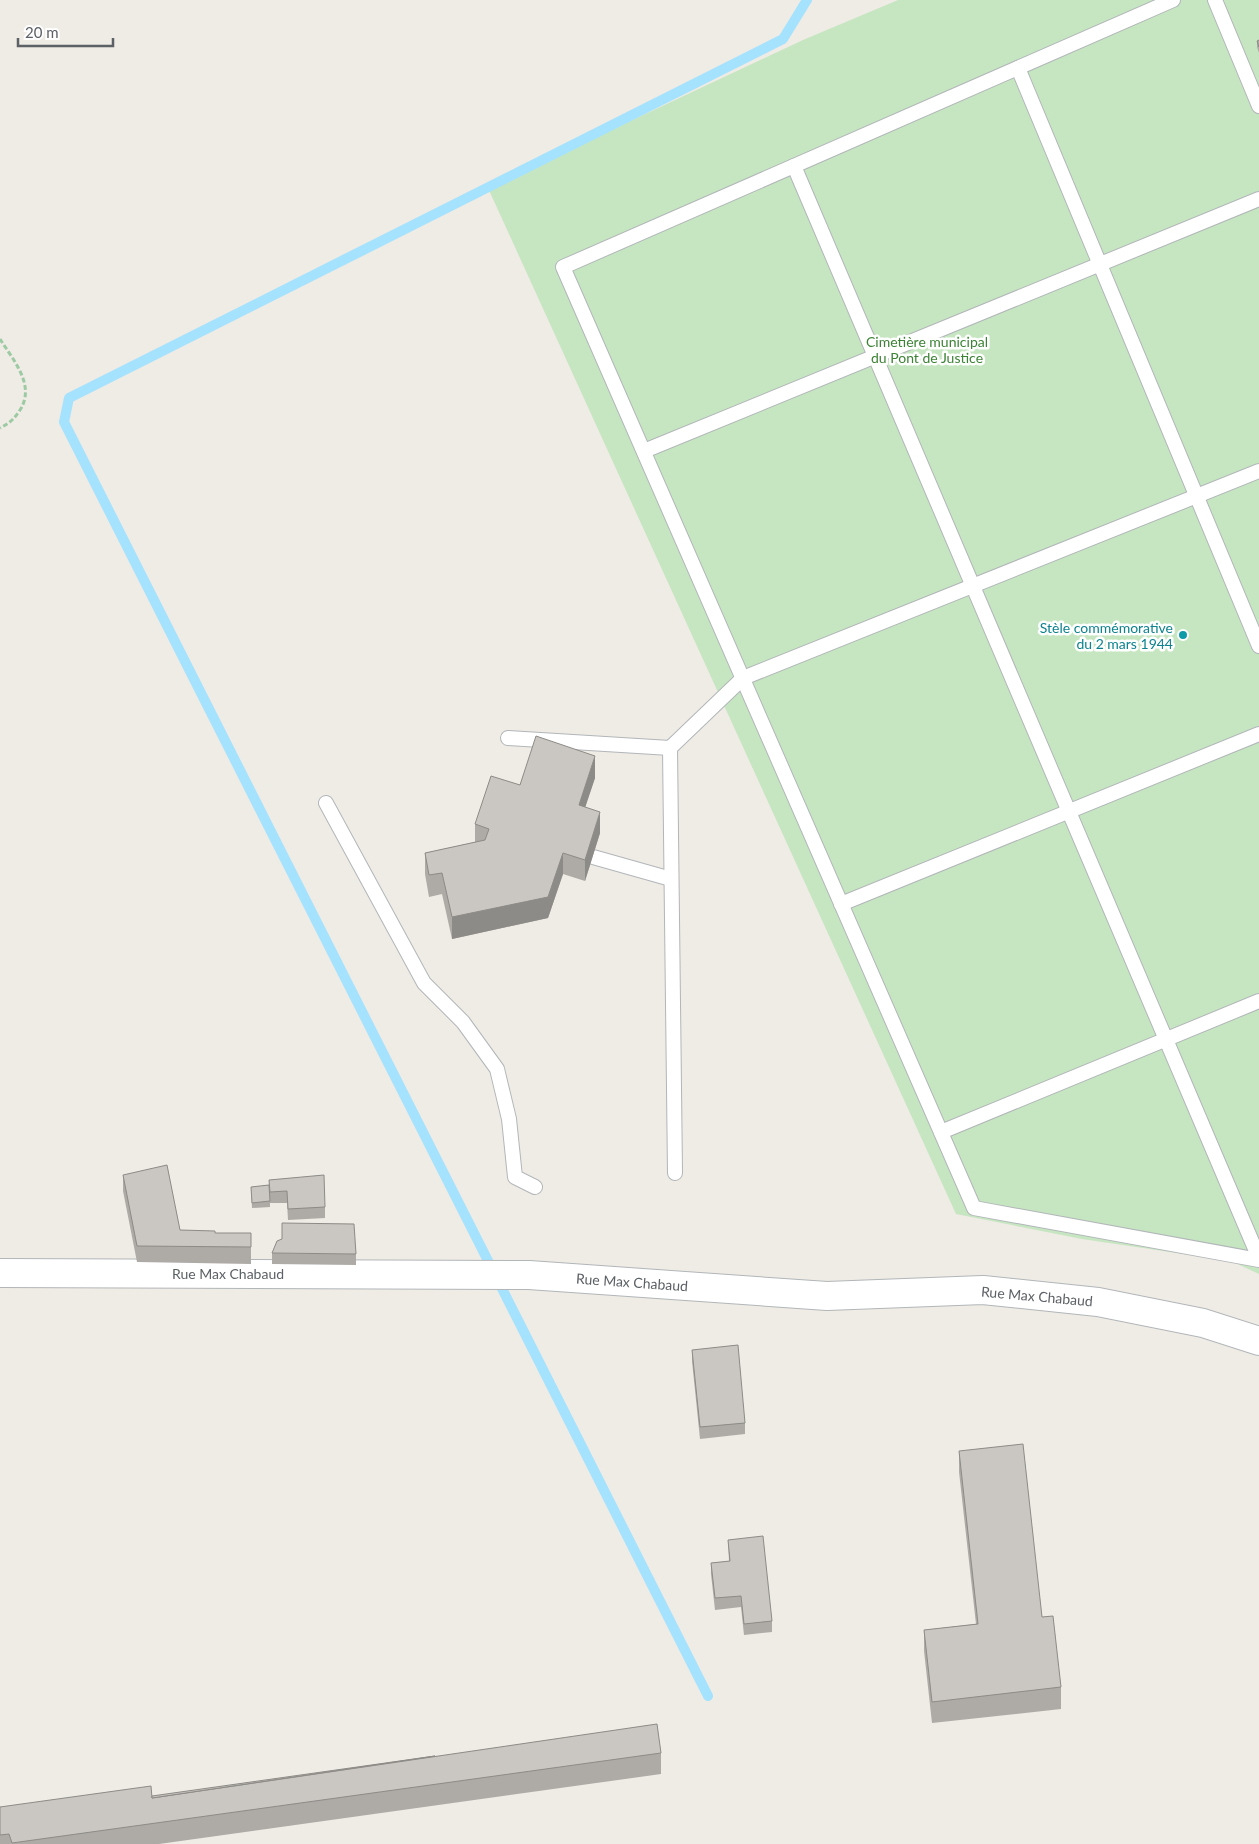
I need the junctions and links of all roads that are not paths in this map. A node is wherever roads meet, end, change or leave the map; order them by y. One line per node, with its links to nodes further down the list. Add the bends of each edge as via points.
1 (1173, 0): 3 (lane)
2 (1215, 0): 4 (lane)
3 (1018, 68): 5 (lane); 7 (lane)
4 (1259, 106)
5 (794, 166): 8 (lane); 9 (lane, via 564,267)
6 (1259, 199): 7 (lane)
7 (1100, 266): 8 (lane); 11 (lane)
8 (875, 357): 9 (lane); 12 (lane)
9 (644, 451): 14 (lane)
10 (1259, 471): 11 (lane)
11 (1197, 496): 12 (lane); 13 (lane)
12 (973, 586): 14 (lane); 19 (lane)
13 (1259, 646)
14 (743, 678): 17 (lane); 22 (lane)
15 (1259, 734): 19 (lane)
16 (508, 738): 17 (lane)
17 (670, 748): 21 (lane)
18 (326, 803): 27 (lane, via 424,983 463,1022 497,1069 509,1119 515,1177)
19 (1069, 812): 22 (lane); 24 (lane)
20 (593, 856): 21 (lane)
21 (671, 879): 26 (lane)
22 (841, 904): 25 (lane)
23 (1259, 1001): 24 (lane)
24 (1166, 1039): 25 (lane); 28 (lane)
25 (941, 1132): 28 (lane, via 974,1208)
26 (675, 1173)
27 (535, 1187)
28 (1259, 1259)
29 (0, 1273): 30 (street, Rue Max Chabaud, via 523,1275 827,1296 983,1290 1098,1302 1204,1323)
30 (1259, 1341)

